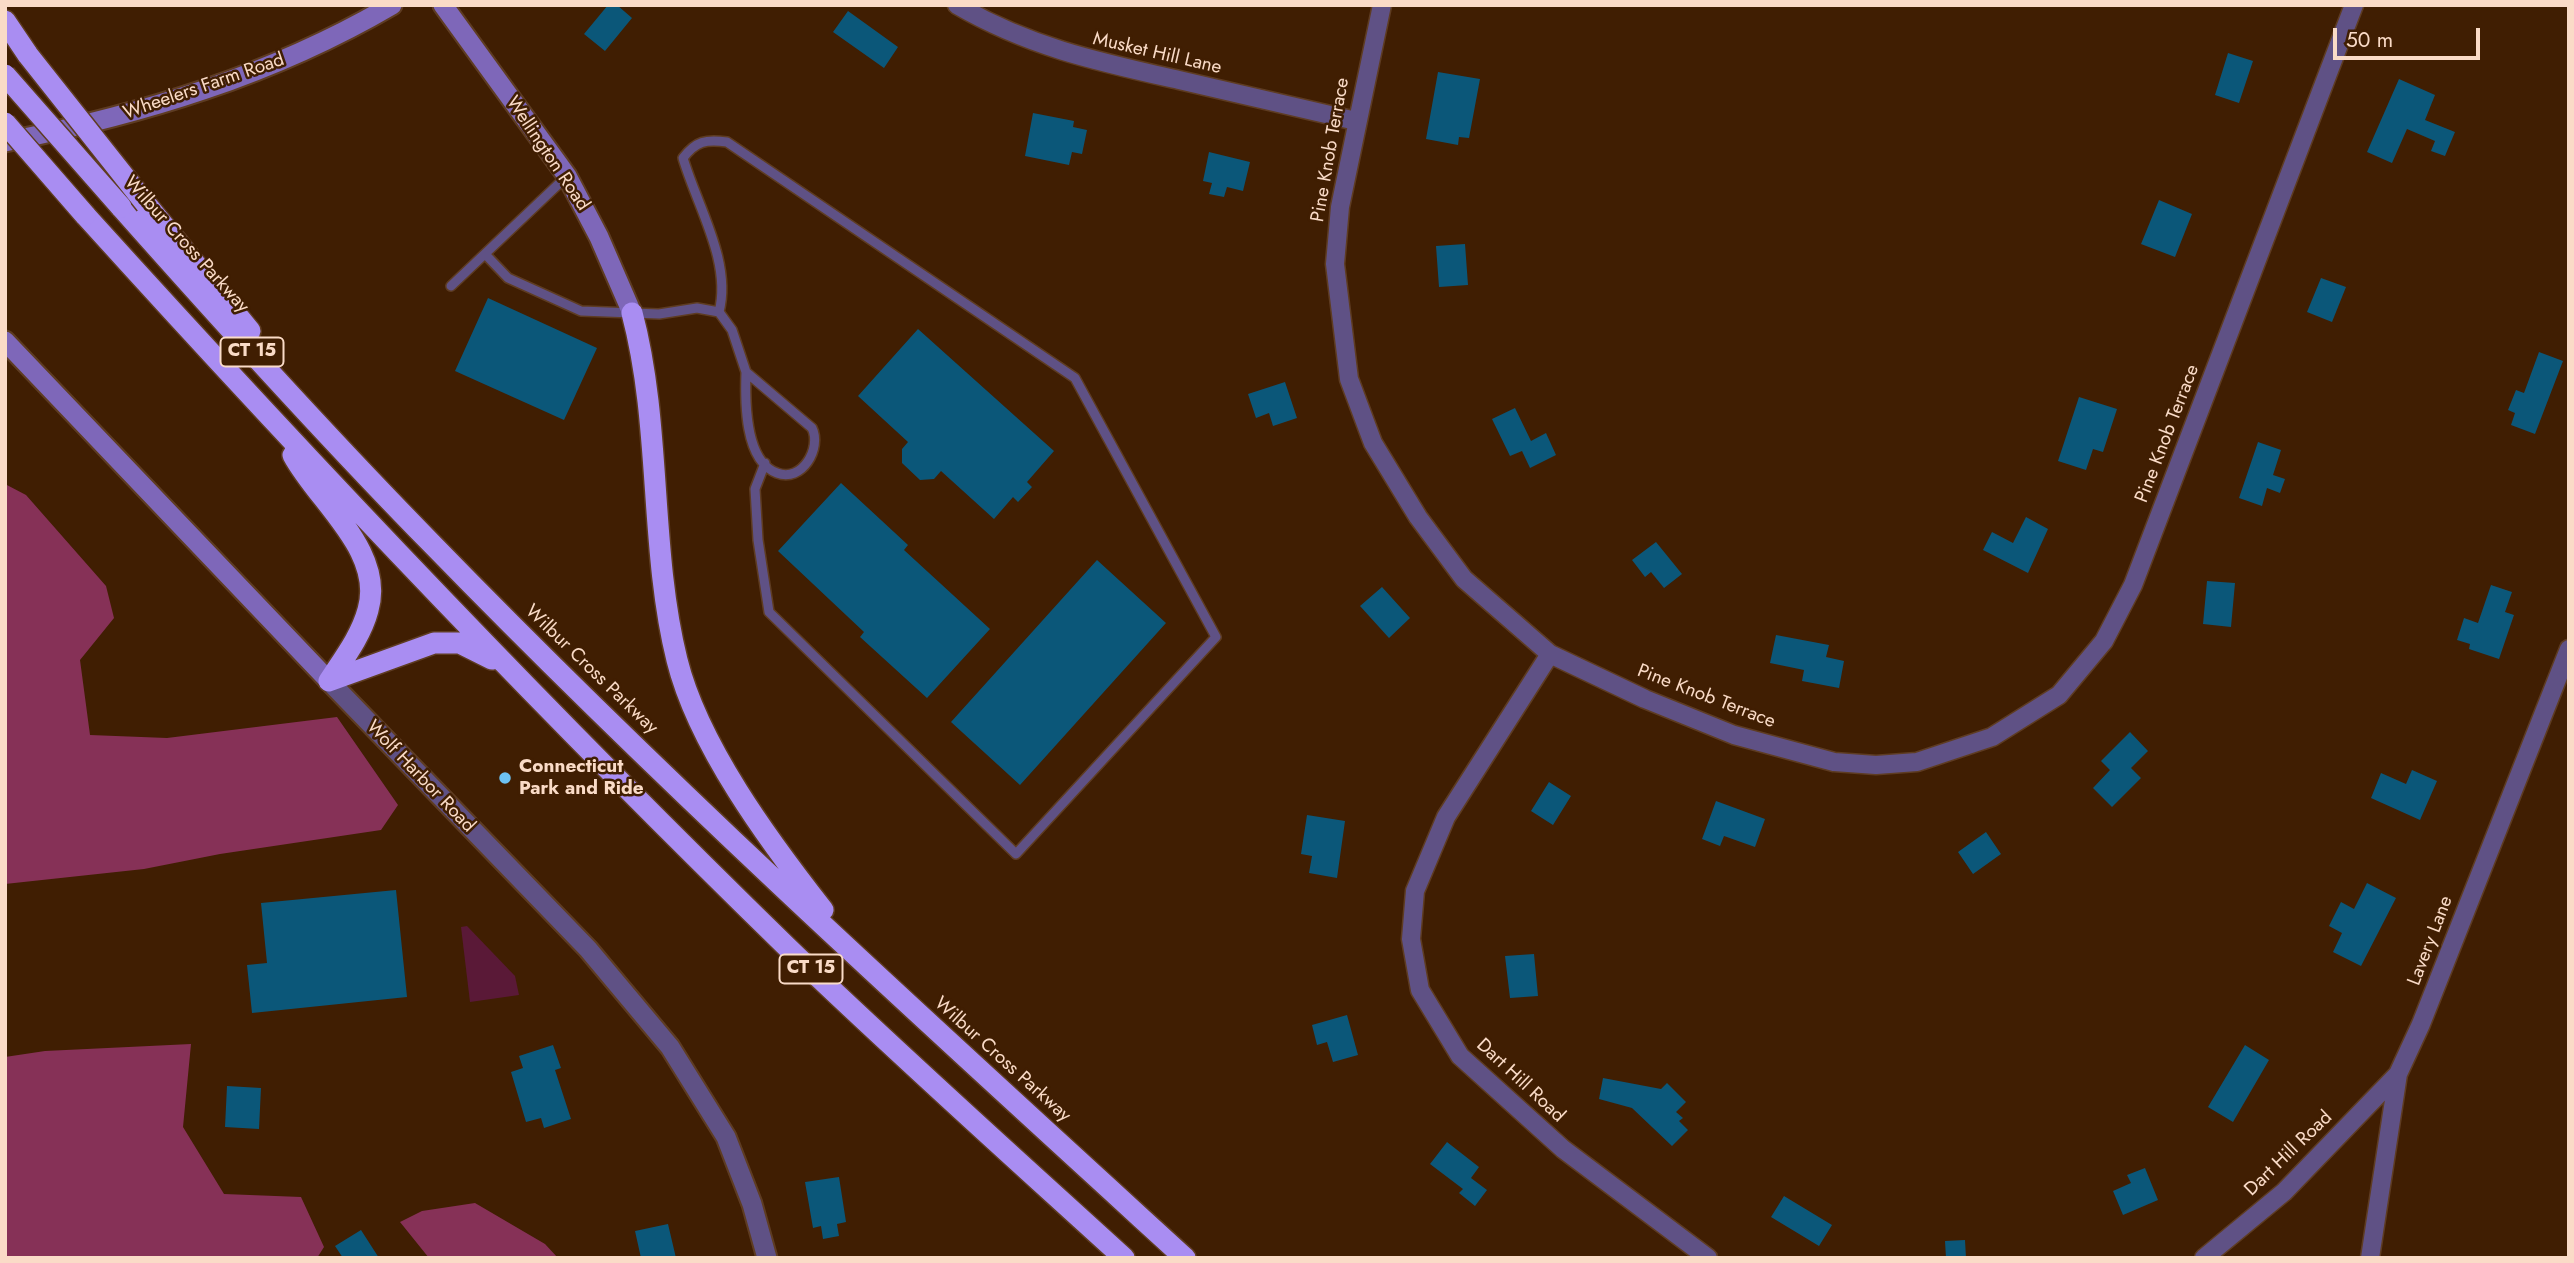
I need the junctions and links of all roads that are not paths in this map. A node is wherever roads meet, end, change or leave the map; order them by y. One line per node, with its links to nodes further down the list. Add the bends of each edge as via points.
1 (392, 5): 10 (main road, Wheelers Farm Road, via 308,51 252,75 137,112)
2 (443, 5): 11 (main road, Wellington Road)
3 (957, 5): 8 (street, Musket Hill Lane, via 992,26 1079,58)
4 (1381, 5): 8 (street, Pine Knob Terrace)
5 (2354, 5): 22 (street, Pine Knob Terrace, via 2133,585 2104,640 2059,695 1992,737 1917,762 1834,762 1734,735)
6 (5, 21): 20 (highway, bridge, via 146,204)
7 (5, 75): 20 (highway, Wilbur Cross Parkway / CT 15, bridge)
8 (1356, 121): 22 (street, Pine Knob Terrace, via 1339,207 1335,264 1349,379 1373,443 1418,517 1464,579)
9 (5, 123): 18 (highway, CT 15, bridge)
10 (5, 142)
11 (567, 176): 12 (lane); 15 (main road, Wellington Road)
12 (485, 254): 13 (lane); 15 (lane, via 508,278 581,311)
13 (451, 286)
14 (719, 312): 15 (lane, via 697,308); 17 (lane, via 732,330); 19 (lane, via 721,276 683,158 693,145 709,139 727,142 1074,378 1216,637 1016,854 769,612 755,489)
15 (632, 313): 25 (highway, via 672,639 685,687 756,819)
16 (5, 341): 24 (main road, Wolf Harbor Road)
17 (747, 372): 19 (lane, via 745,406 752,442); 19 (lane, via 817,437 816,450 800,469 776,473)
18 (281, 431): 23 (highway, CT 15); 24 (highway, via 306,480 350,533 370,580 363,624)
19 (765, 463)
20 (384, 495): 25 (highway, Wilbur Cross Parkway / CT 15)
21 (2569, 649): 26 (street, Lavery Lane)
22 (1550, 654): 30 (street, Dart Hill Road, via 1446,817 1415,891 1411,939 1420,990 1460,1056 1563,1149)
23 (510, 668): 24 (highway, via 473,648 448,642 421,647); 28 (highway, CT 15, via 789,948)
24 (329, 681): 27 (street, Wolf Harbor Road, via 588,949 656,1028 726,1137)
25 (869, 970): 29 (highway, Wilbur Cross Parkway / CT 15)
26 (2398, 1074): 31 (street, Dart Hill Road, via 2284,1192); 32 (street, Lavery Lane)
27 (767, 1258)
28 (1124, 1258)
29 (1185, 1258)
30 (1708, 1258)
31 (2204, 1258)
32 (2370, 1258)

